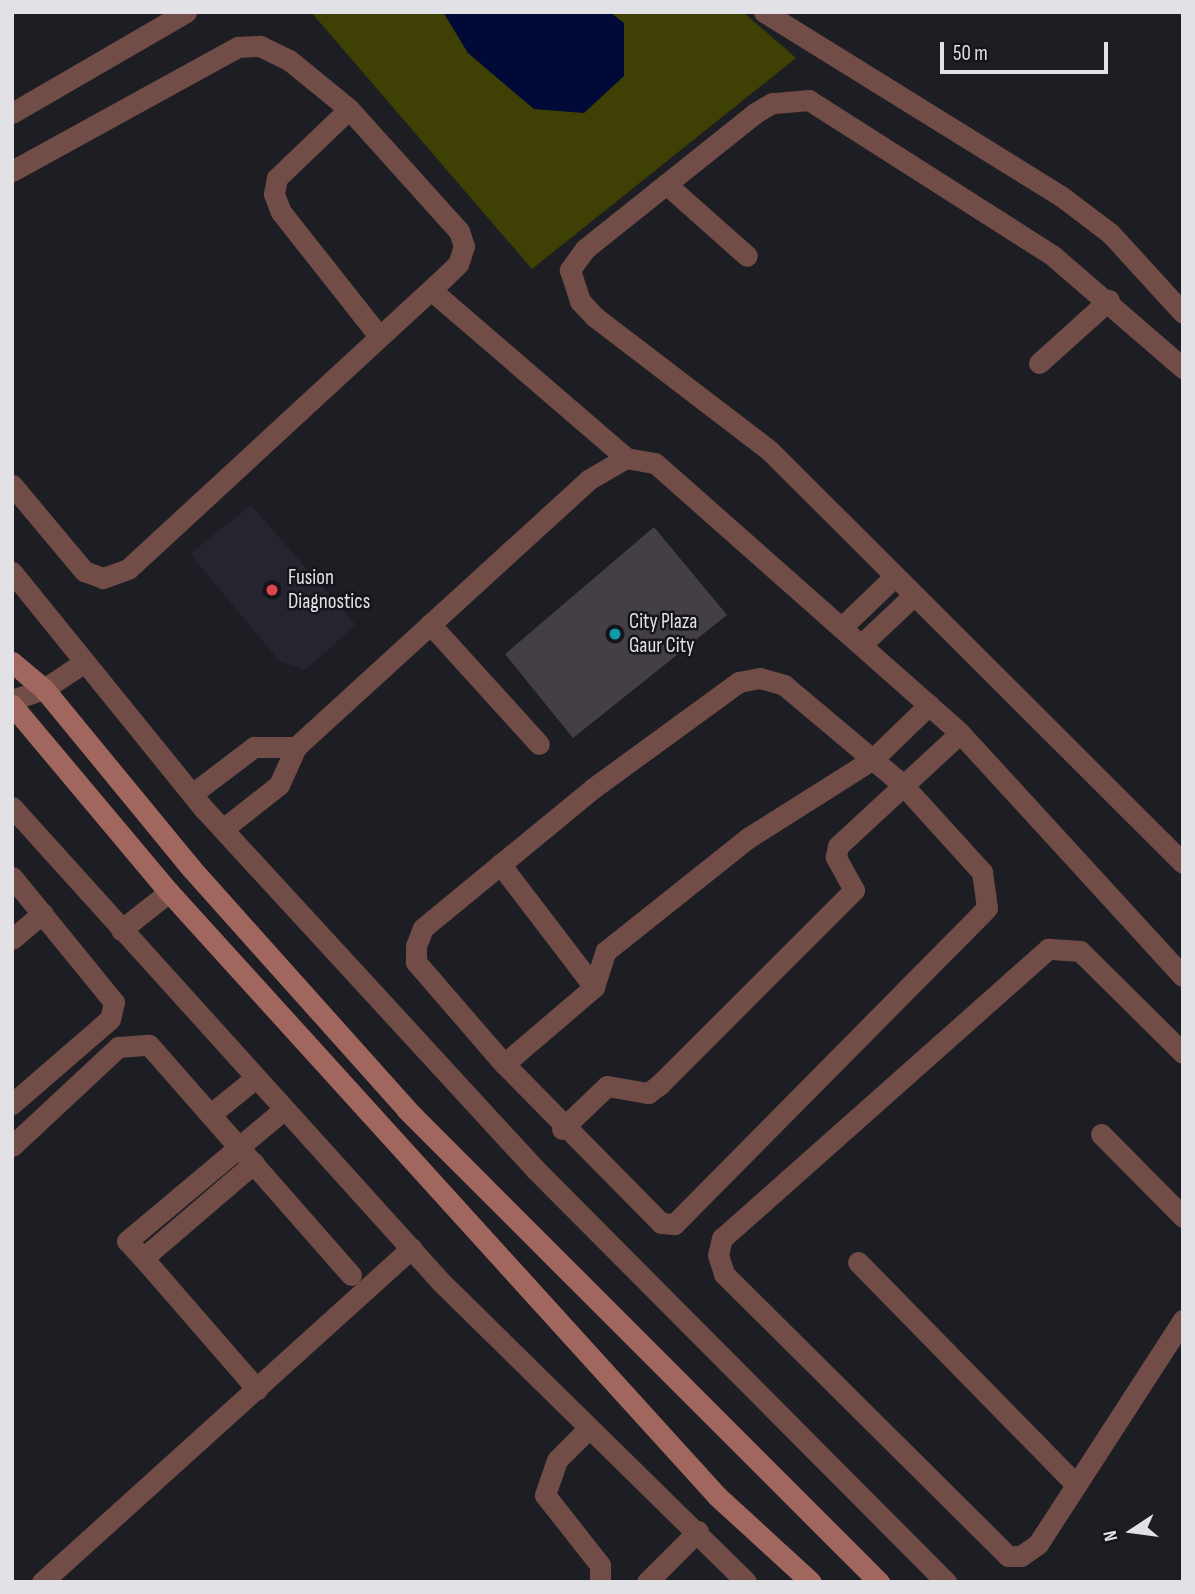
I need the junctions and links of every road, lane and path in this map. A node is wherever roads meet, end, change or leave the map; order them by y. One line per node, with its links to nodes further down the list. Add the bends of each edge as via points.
1 (186, 12): 4 (street)
2 (764, 12): 10 (street, via 1062,196 1110,233)
3 (349, 109): 5 (street, via 289,60 260,46 238,47); 8 (street, via 460,231 464,246 458,264); 11 (street, via 277,178 274,194 281,212)
4 (12, 113)
5 (12, 171)
6 (666, 184): 7 (street); 9 (street, via 772,103 809,100 1052,255); 17 (street, via 575,261 570,282 580,302 770,451)
7 (747, 256)
8 (431, 290): 11 (street); 14 (street)
9 (1109, 300): 12 (street); 13 (street)
10 (1183, 313)
11 (378, 335): 15 (street, via 128,569 103,578 84,570)
12 (1039, 363)
13 (1183, 368)
14 (626, 458): 19 (street, via 588,480); 20 (street, via 655,463 672,474)
15 (12, 485)
16 (12, 572): 23 (street)
17 (894, 577): 18 (street); 20 (street)
18 (913, 596): 21 (street); 35 (street)
19 (430, 624): 28 (street); 29 (street)
20 (842, 627): 21 (street)
21 (862, 645): 26 (street)
22 (12, 662): 24 (street)
23 (83, 663): 24 (street); 32 (street)
24 (44, 689): 25 (street); 70 (street, via 191,868 407,1110)
25 (12, 703): 38 (street)
26 (929, 705): 27 (street); 30 (street)
27 (960, 733): 31 (street); 42 (street)
28 (539, 744)
29 (296, 747): 32 (street, via 254,747); 34 (street, via 279,785)
30 (873, 760): 31 (street); 36 (street, via 784,685 760,678 740,682); 43 (street, via 748,838 631,930 606,951)
31 (904, 785): 50 (street, via 838,846 836,857 854,882 834,910 659,1085 648,1093 607,1086); 50 (street, via 982,872 987,908 978,922 674,1224 649,1215)
32 (192, 794): 34 (street)
33 (12, 807): 40 (street)
34 (223, 829): 71 (street, via 535,1168)
35 (1183, 863)
36 (500, 864): 43 (street); 45 (street, via 423,928 416,962)
37 (12, 877): 39 (street)
38 (169, 892): 40 (street); 69 (street, via 717,1496)
39 (43, 913): 41 (street); 47 (street, via 114,1002 110,1019)
40 (121, 930): 46 (street)
41 (12, 939)
42 (1183, 976)
43 (594, 987): 45 (street)
44 (1182, 1051): 63 (street, via 1080,951 1048,949 722,1238 718,1255 724,1274 994,1549 1021,1556 1038,1544)
45 (504, 1064): 50 (street)
46 (253, 1080): 48 (street); 49 (street)
47 (12, 1104)
48 (282, 1111): 53 (street); 56 (street)
49 (211, 1114): 52 (street, via 149,1045 133,1042 118,1046); 53 (street)
50 (562, 1129)
51 (1101, 1134): 55 (street)
52 (12, 1146)
53 (240, 1146): 54 (street); 57 (street, via 127,1241)
54 (254, 1163): 57 (street); 59 (street)
55 (1183, 1217)
56 (412, 1248): 61 (street); 62 (street)
57 (143, 1258): 61 (street)
58 (858, 1262): 63 (street)
59 (351, 1275)
60 (1183, 1320): 63 (street)
61 (257, 1389): 66 (street)
62 (589, 1428): 64 (street); 67 (street, via 557,1460 545,1495 600,1565)
63 (1076, 1486)
64 (698, 1531): 65 (street); 68 (street)
65 (651, 1581)
66 (43, 1582)
67 (600, 1582)
68 (746, 1582)
69 (811, 1582)
70 (878, 1582)
71 (946, 1582)

